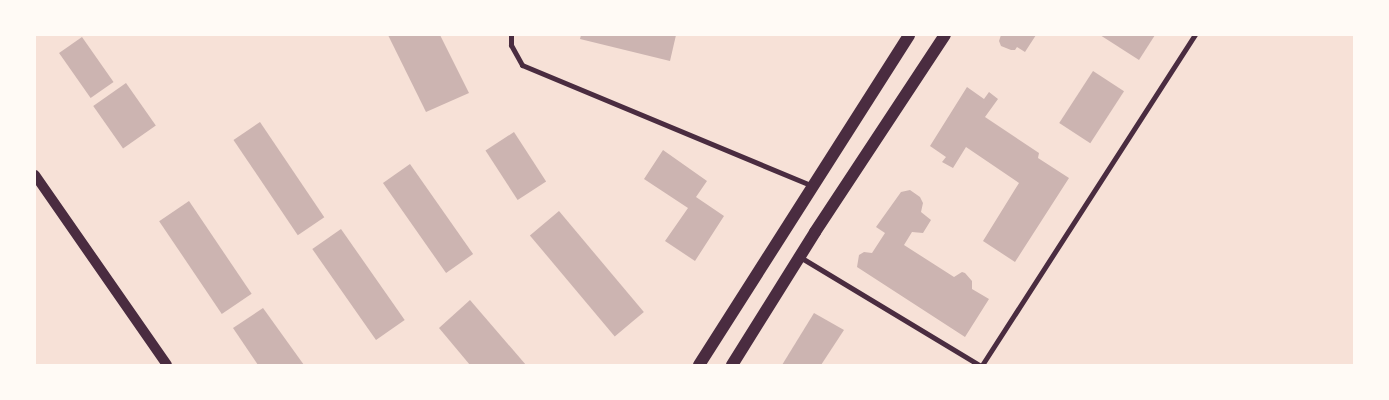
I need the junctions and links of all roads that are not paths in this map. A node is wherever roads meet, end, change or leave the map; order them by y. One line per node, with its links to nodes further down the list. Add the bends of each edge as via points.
1 (511, 35): 6 (street, via 511,45 522,65)
2 (909, 35): 6 (main road)
3 (945, 35): 7 (main road)
4 (1195, 35): 11 (street)
5 (35, 175): 8 (main road)
6 (813, 186): 9 (main road)
7 (800, 257): 10 (main road); 11 (street)
8 (167, 365)
9 (699, 365)
10 (732, 365)
11 (980, 365)

